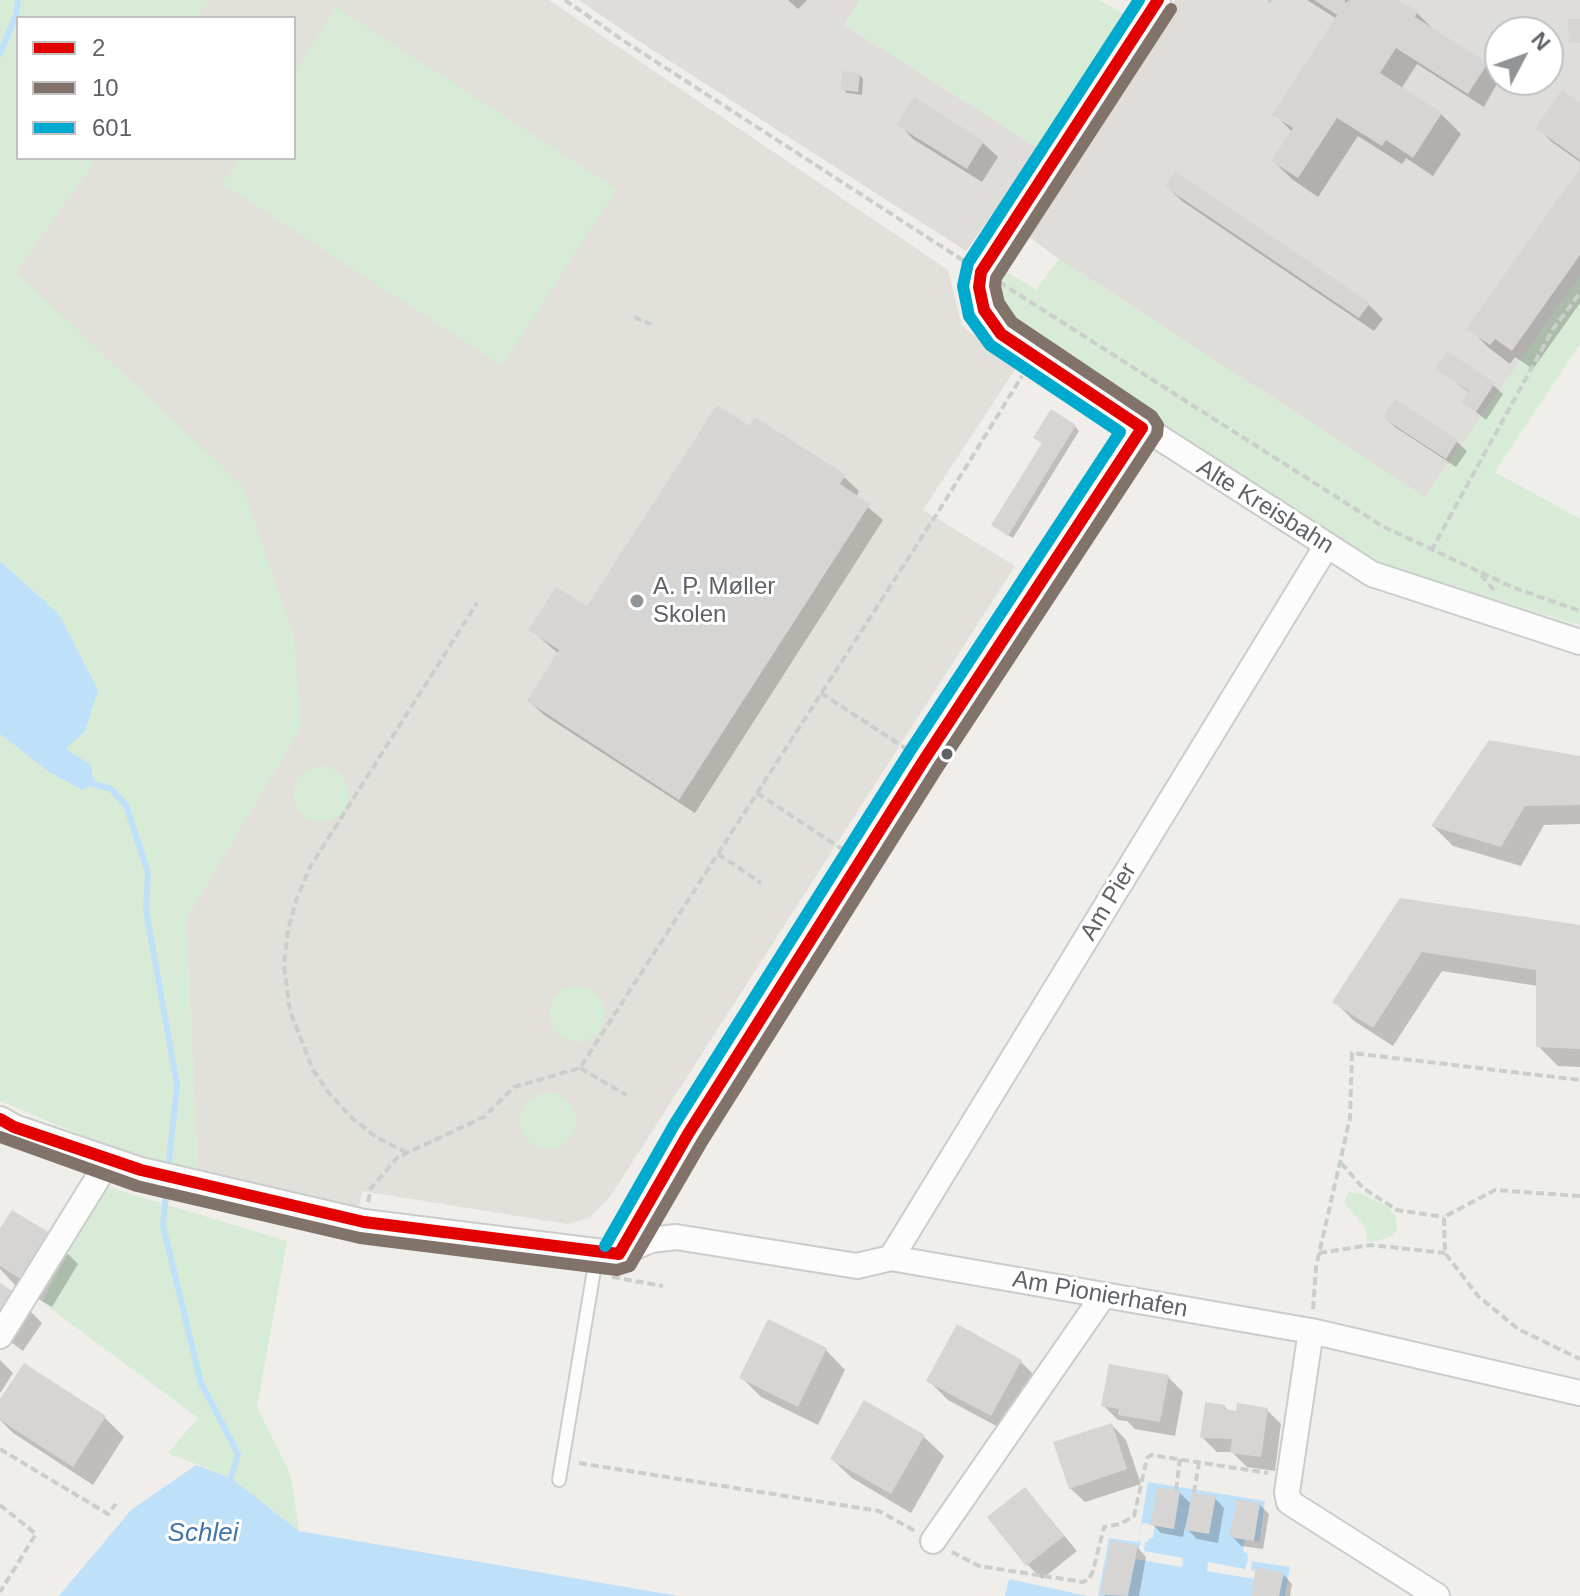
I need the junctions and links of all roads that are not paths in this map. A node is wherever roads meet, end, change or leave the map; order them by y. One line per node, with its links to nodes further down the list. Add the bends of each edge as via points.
1 (1158, 0): 2 (street, Alte Kreisbahn, via 981,272 979,287 984,310 1001,334)
2 (1142, 428): 3 (street, Alte Kreisbahn); 7 (street)
3 (1327, 545): 4 (street, Alte Kreisbahn, via 1372,574); 8 (street, Am Pier)
4 (1580, 642)
5 (0, 1119): 6 (street)
6 (109, 1160): 7 (street, via 199,1186 364,1222); 11 (street)
7 (608, 1253): 8 (street, Am Pionierhafen, via 676,1237 857,1266); 13 (lane)
8 (891, 1258): 9 (street, Am Pionierhafen)
9 (1103, 1296): 10 (street, Am Pionierhafen); 14 (street)
10 (1311, 1331): 12 (street, Am Pionierhafen); 15 (street, via 1289,1502)
11 (0, 1336)
12 (1580, 1393)
13 (559, 1480)
14 (933, 1541)
15 (1437, 1596)

